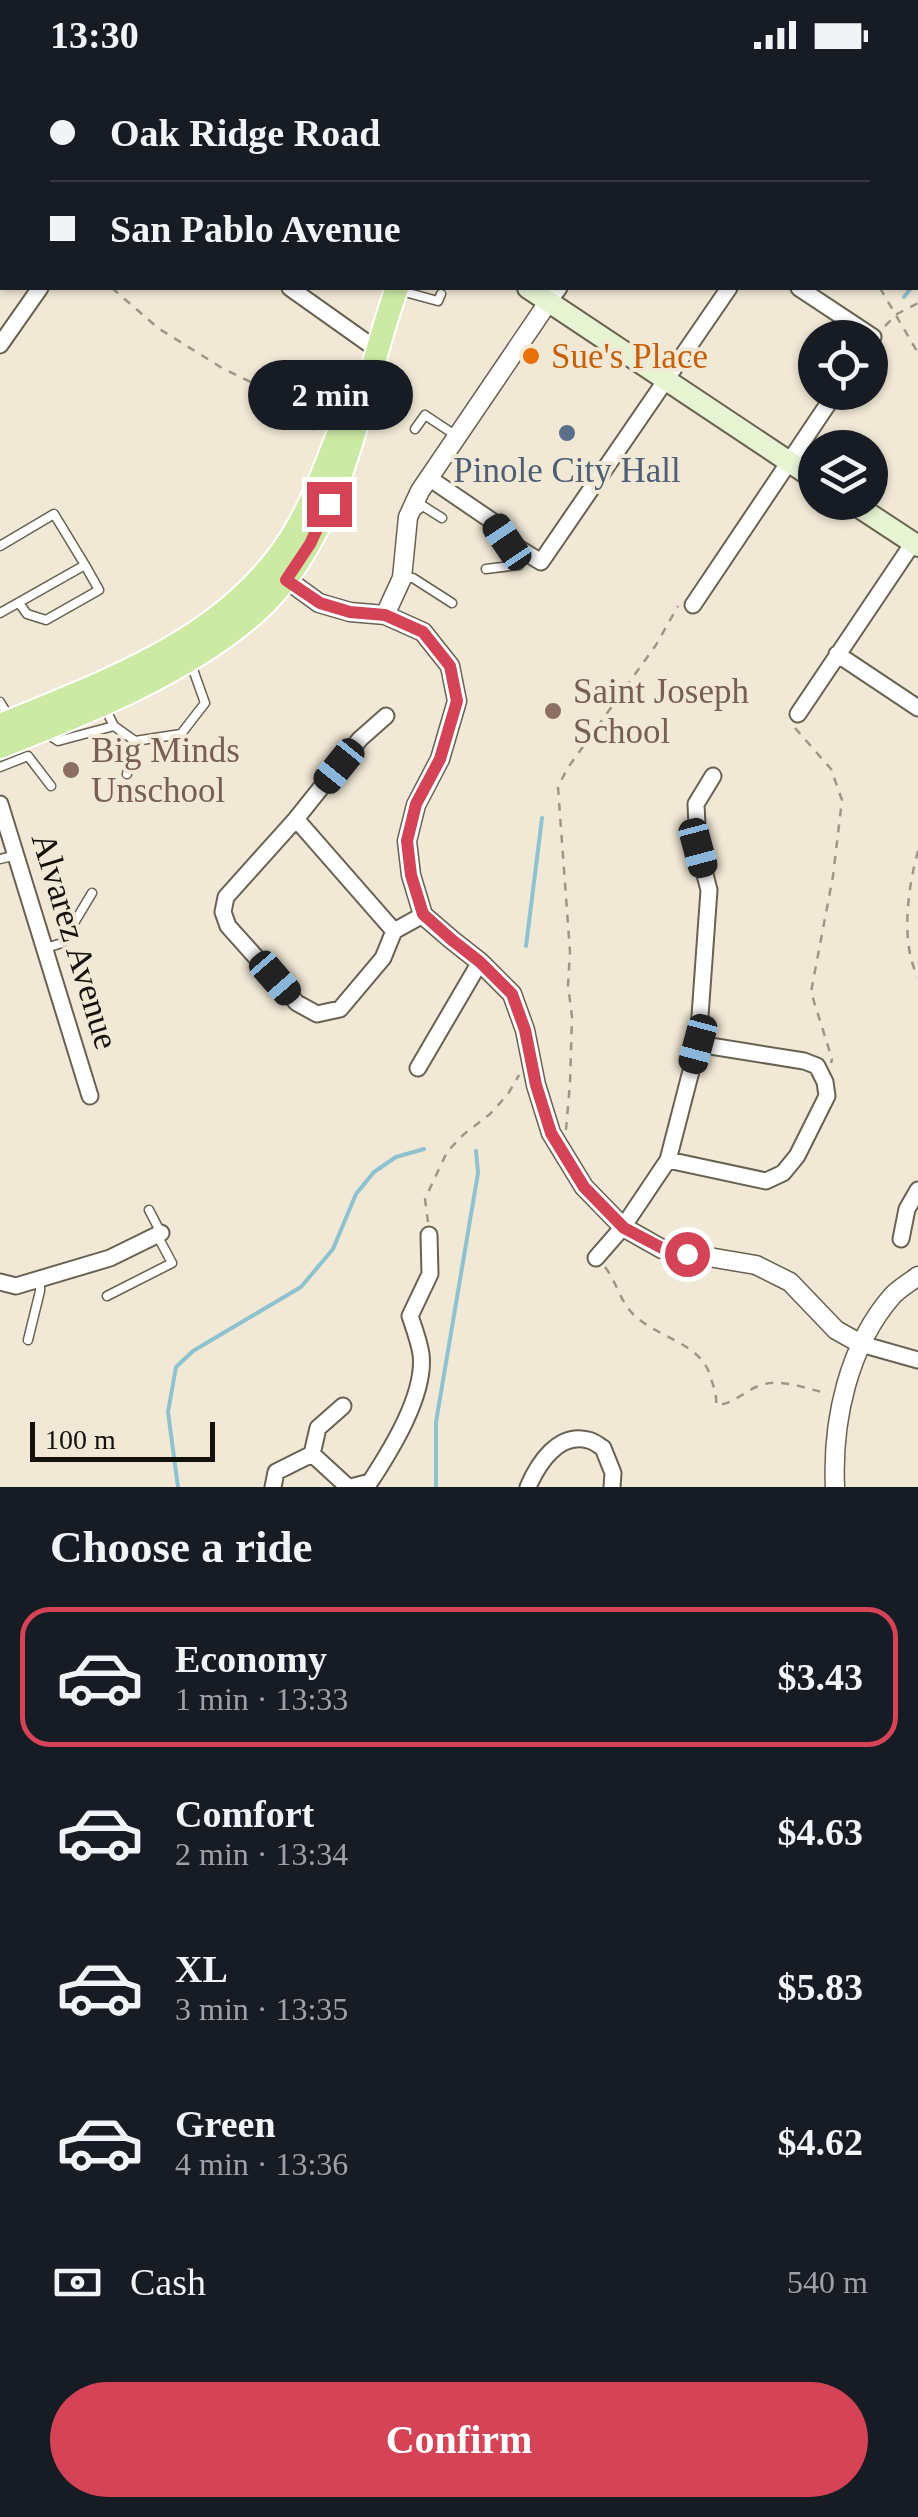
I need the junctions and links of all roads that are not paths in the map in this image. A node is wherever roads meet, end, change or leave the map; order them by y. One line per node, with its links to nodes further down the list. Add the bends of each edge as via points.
1 (39, 290): 9 (street)
2 (293, 290): 10 (street)
3 (728, 290): 11 (street)
4 (802, 290): 8 (street)
5 (416, 291): 6 (lane, via 438,300); 10 (main road)
6 (441, 294)
7 (554, 294): 11 (main road); 14 (street)
8 (843, 320)
9 (0, 344)
10 (376, 349): 26 (main road); 26 (main road, via 329,504 310,544)
11 (668, 380): 15 (main road); 23 (street, via 541,562)
12 (824, 410): 15 (street)
13 (415, 429): 14 (lane, via 425,416)
14 (458, 436): 17 (street)
15 (790, 462): 16 (main road); 28 (street)
16 (798, 467)
17 (424, 485): 18 (street); 23 (street, via 493,522)
18 (408, 518): 19 (lane, via 423,506); 27 (street)
19 (442, 518)
20 (878, 520): 21 (main road)
21 (916, 545): 33 (street)
22 (0, 546): 24 (lane, via 54,514)
23 (526, 554): 25 (lane, via 519,566)
24 (84, 565): 29 (lane); 29 (lane, via 99,590 46,620 26,614)
25 (486, 569)
26 (278, 574): 32 (street, via 320,603); 34 (main road, via 256,612); 35 (main road)
27 (402, 578): 30 (lane); 32 (street)
28 (687, 602)
29 (18, 603): 31 (lane)
30 (452, 603)
31 (0, 613)
32 (385, 615): 53 (street, via 423,632 438,648 450,666 457,701 407,841)
33 (837, 654): 36 (street); 37 (street)
34 (190, 660): 35 (main road); 42 (lane, via 205,702 180,734)
35 (99, 694): 38 (main road); 40 (lane); 41 (main road)
36 (918, 708)
37 (798, 714)
38 (4, 716)
39 (386, 716): 49 (street)
40 (114, 726): 41 (lane, via 58,741); 42 (lane)
41 (42, 730): 43 (main road)
42 (135, 741): 45 (lane)
43 (0, 747)
44 (0, 767): 47 (lane, via 28,756)
45 (128, 774)
46 (713, 776): 57 (street, via 696,804 709,890)
47 (51, 786)
48 (2, 814): 50 (street, Alvarez Avenue)
49 (296, 819): 54 (street); 54 (street, via 226,897 228,926 297,1004 317,1014 340,1009 382,958)
50 (18, 855): 51 (lane); 55 (street, Alvarez Avenue)
51 (0, 860)
52 (92, 893): 55 (lane, via 62,942)
53 (423, 914): 54 (street); 56 (street)
54 (394, 931)
55 (46, 948): 59 (street, Alvarez Avenue)
56 (480, 962): 58 (street); 63 (street, via 512,994 551,1133 584,1187)
57 (698, 1044): 60 (street); 60 (street, via 817,1066 827,1096 797,1156 766,1182)
58 (418, 1068)
59 (90, 1096)
60 (668, 1160): 63 (street)
61 (918, 1190): 66 (street)
62 (148, 1210): 64 (lane)
63 (624, 1228): 67 (street); 73 (street, via 662,1248 756,1265 790,1282 836,1330)
64 (159, 1234): 69 (street, via 110,1258); 71 (lane, via 172,1262)
65 (430, 1235): 78 (street, via 430,1274 410,1316 422,1356 417,1394 370,1482)
66 (901, 1239)
67 (596, 1258)
68 (918, 1276): 73 (street, via 894,1294)
69 (40, 1279): 70 (street, via 16,1286); 72 (lane)
70 (0, 1282)
71 (107, 1296)
72 (28, 1340)
73 (860, 1344): 74 (street); 81 (street, via 843,1396)
74 (918, 1360)
75 (343, 1406): 76 (street, via 318,1428)
76 (312, 1454): 77 (street, via 276,1472); 78 (street)
77 (273, 1487)
78 (349, 1487)
79 (528, 1487): 80 (street, via 560,1442 586,1439 603,1448)
80 (612, 1487)
81 (836, 1487)

